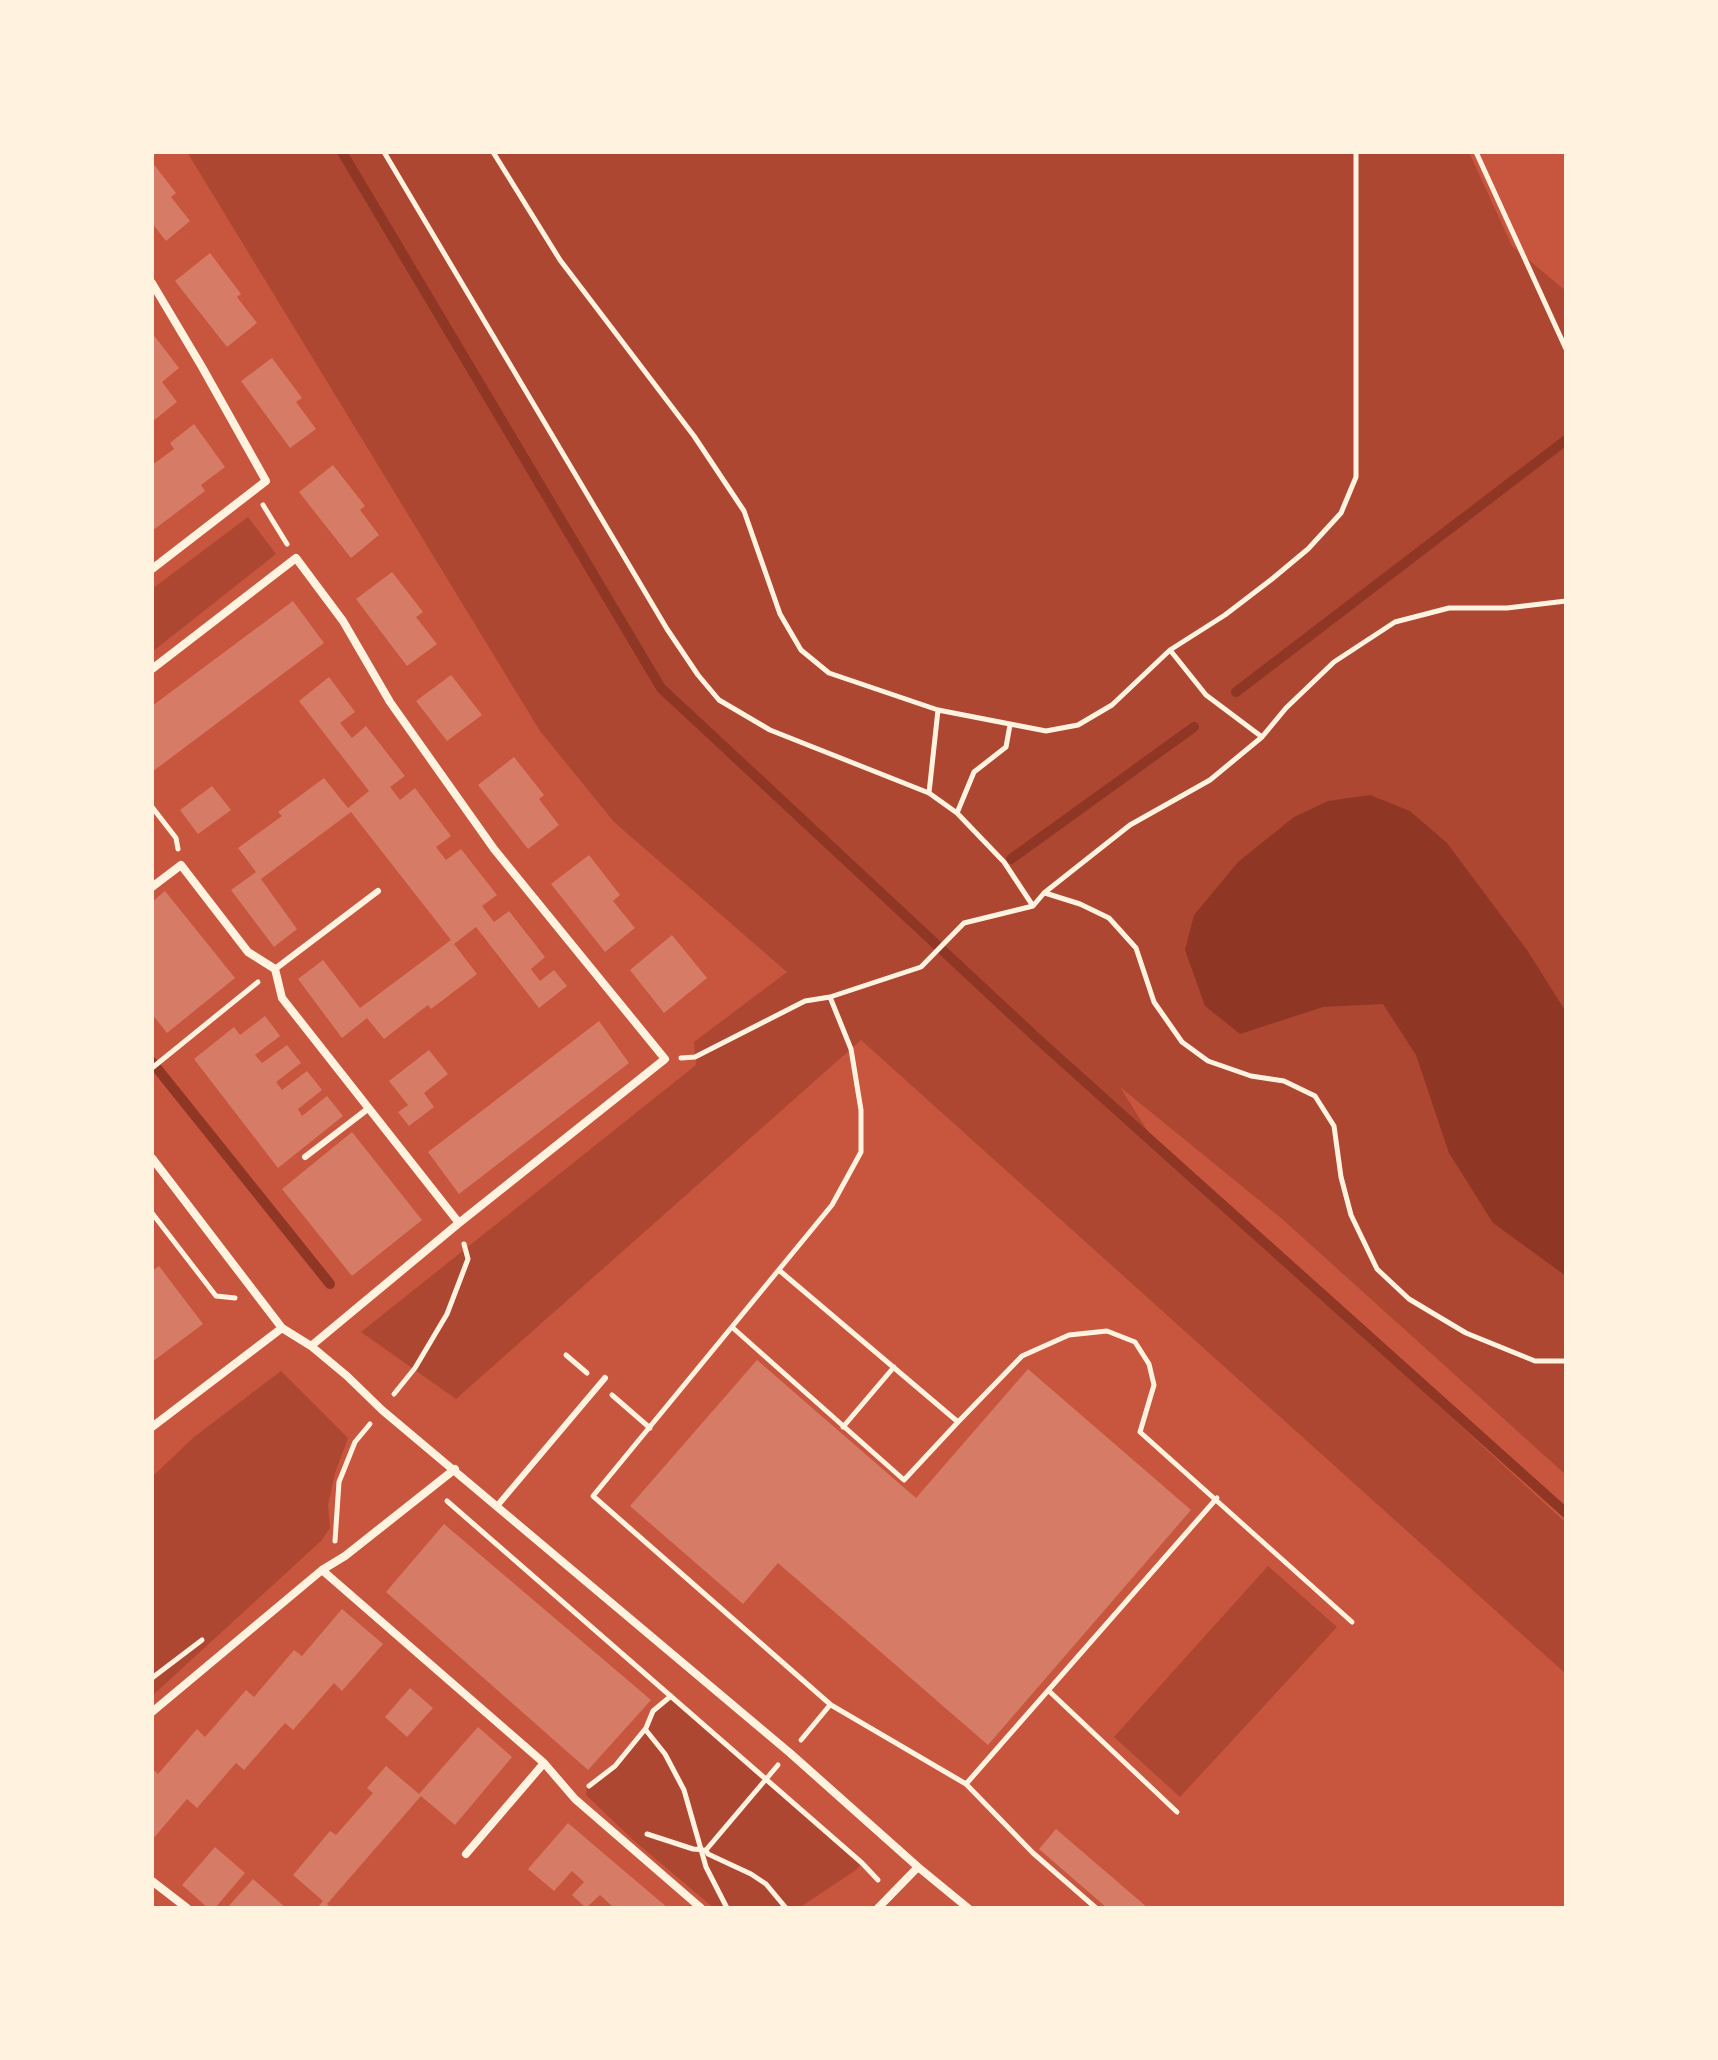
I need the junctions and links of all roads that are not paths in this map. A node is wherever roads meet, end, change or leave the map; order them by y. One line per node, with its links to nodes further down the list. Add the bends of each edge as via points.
1 (152, 283): 2 (street, via 266,481)
2 (152, 569)
3 (152, 669): 10 (street, via 296,558 494,849 665,1059)
4 (152, 887): 6 (street, via 181,865 248,952)
5 (378, 891): 6 (lane)
6 (275, 969): 7 (street, via 282,998)
7 (369, 1108): 8 (lane); 10 (street)
8 (305, 1157)
9 (152, 1158): 11 (street)
10 (459, 1223): 12 (street)
11 (282, 1328): 12 (street); 14 (street)
12 (311, 1346): 15 (street)
13 (605, 1378): 16 (lane)
14 (152, 1427)
15 (455, 1469): 16 (street); 17 (street)
16 (497, 1506): 21 (street)
17 (322, 1570): 18 (street); 19 (street)
18 (152, 1712)
19 (544, 1763): 20 (street); 24 (street, via 575,1799)
20 (466, 1854)
21 (918, 1867): 25 (street); 26 (street)
22 (152, 1881): 23 (street)
23 (187, 1908)
24 (701, 1908)
25 (878, 1908)
26 (968, 1908)

